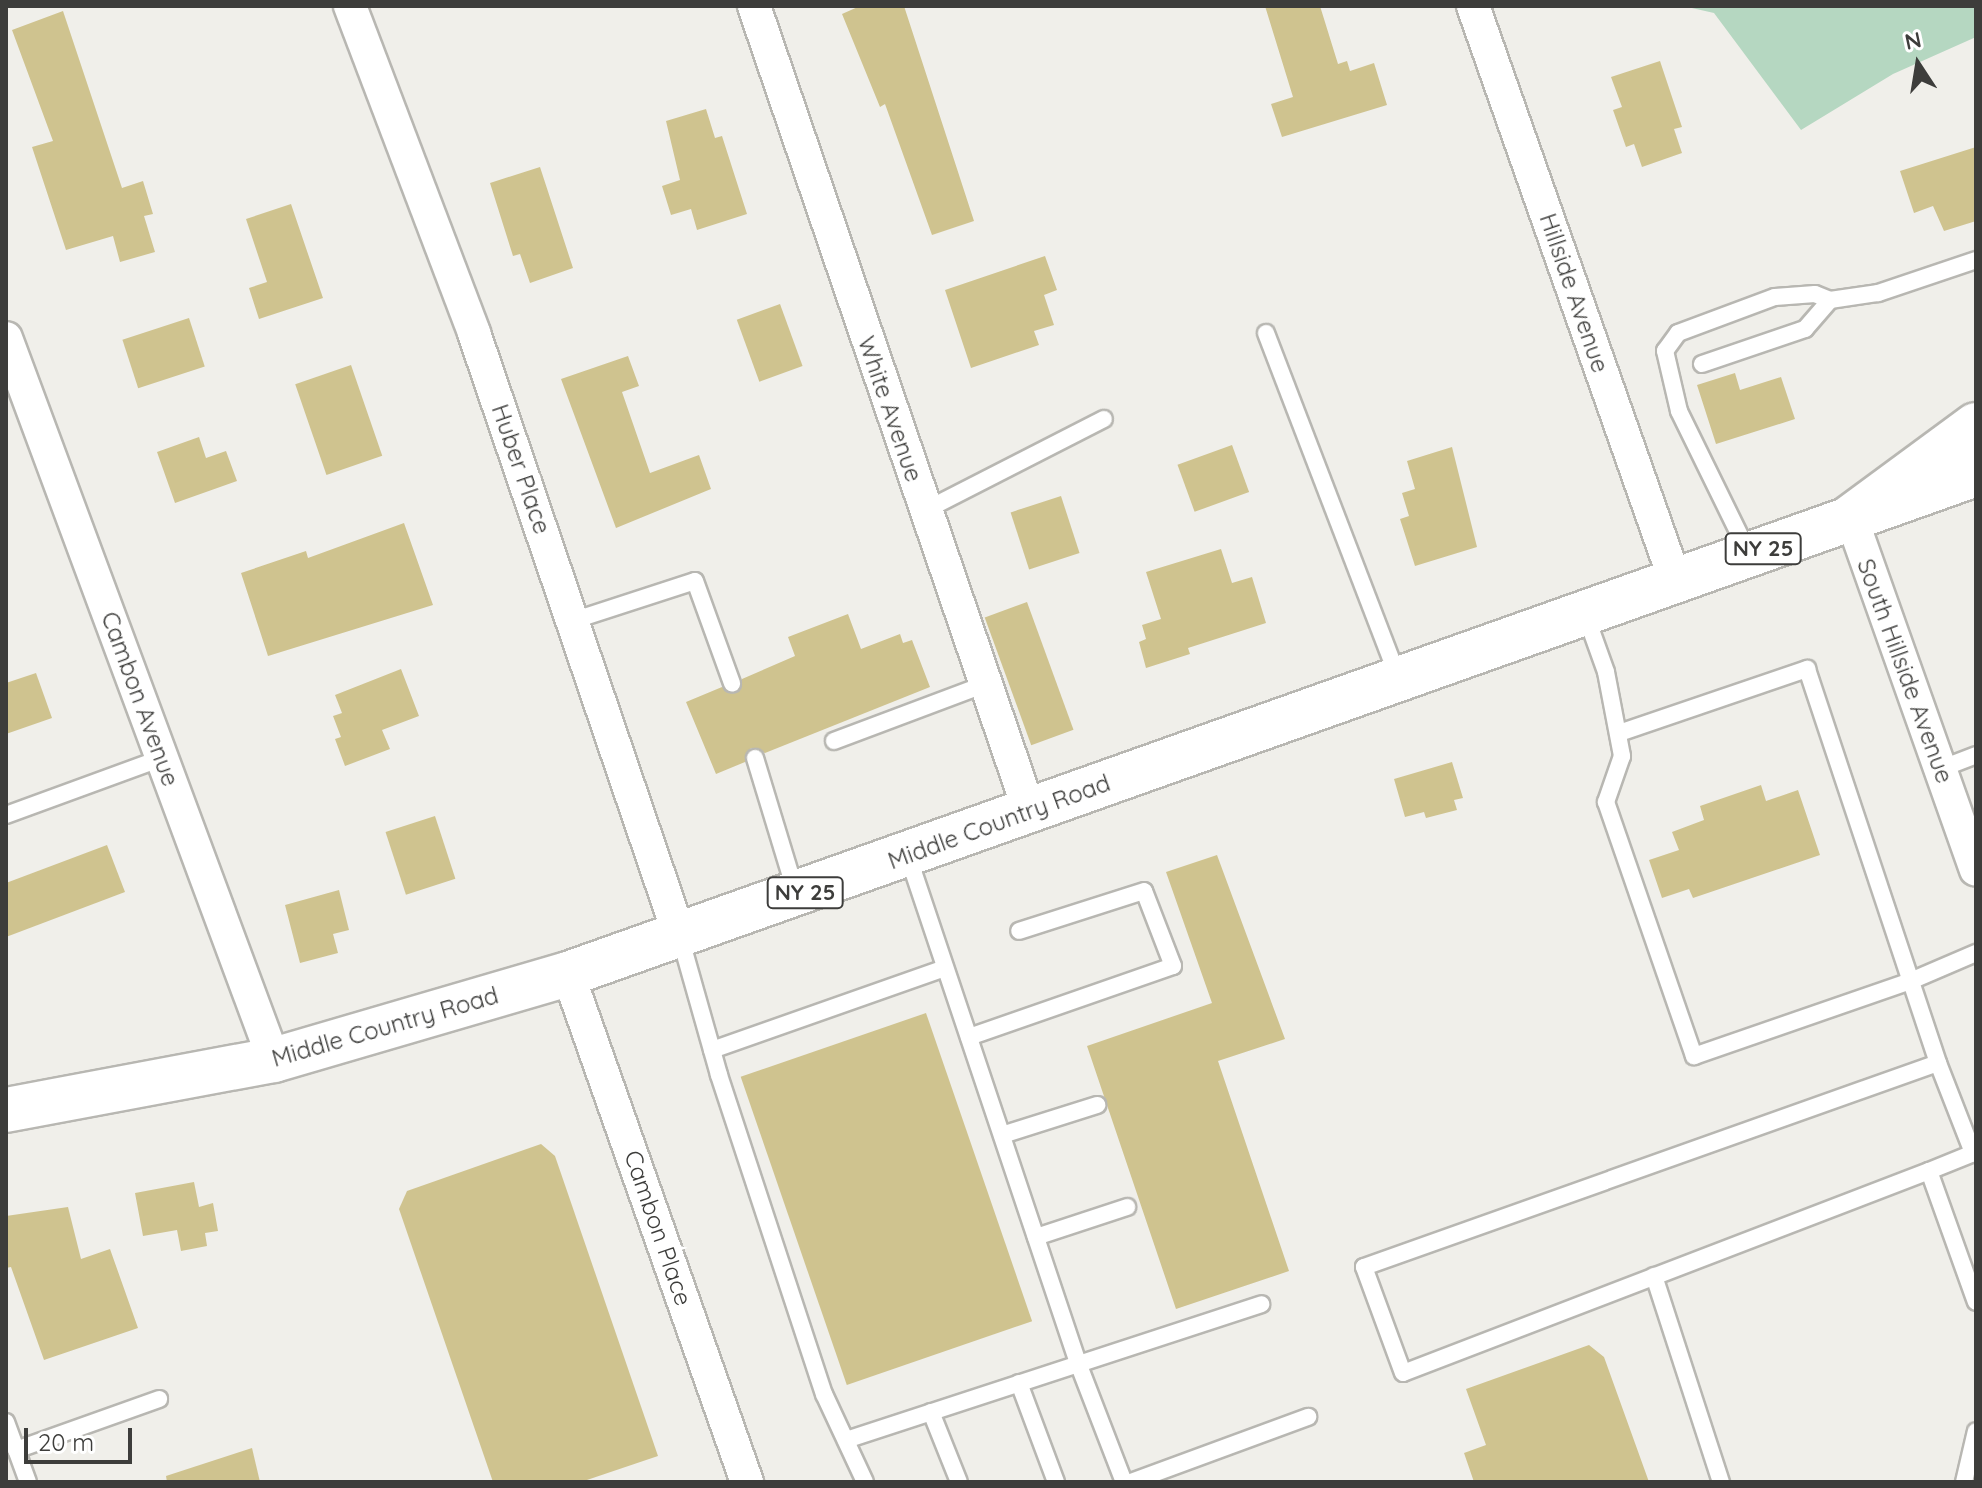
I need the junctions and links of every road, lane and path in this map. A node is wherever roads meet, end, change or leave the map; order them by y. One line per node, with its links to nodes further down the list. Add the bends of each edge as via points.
1 (350, 6): 17 (street, Huber Place, via 474,333)
2 (754, 6): 12 (street, White Avenue)
3 (1473, 6): 15 (street, Hillside Avenue)
4 (1976, 260): 5 (lane, via 1878,293)
5 (1830, 300): 8 (lane, via 1805,329); 14 (lane, via 1815,294 1775,297 1678,333 1665,351 1679,411)
6 (1266, 333): 18 (lane)
7 (6, 338): 24 (street, Cambon Avenue)
8 (1702, 364)
9 (1104, 419): 12 (lane)
10 (1976, 425): 13 (main road)
11 (1976, 474): 13 (main road, Middle Country Road / NY 25)
12 (924, 511): 20 (street, White Avenue)
13 (1851, 517): 14 (main road, Middle Country Road / NY 25); 26 (street, South Hillside Avenue)
14 (1749, 554): 15 (main road, Middle Country Road / NY 25)
15 (1675, 580): 16 (main road, Middle Country Road / NY 25)
16 (1584, 612): 18 (main road, Middle Country Road / NY 25); 21 (lane, via 1606,672)
17 (572, 621): 19 (lane, via 695,581); 33 (street, Huber Place)
18 (1398, 677): 27 (main road, Middle Country Road / NY 25)
19 (732, 683)
20 (983, 685): 22 (lane); 27 (street, White Avenue)
21 (1619, 733): 37 (lane, via 1807,669); 37 (lane, via 1622,756 1606,802 1694,1056)
22 (834, 741)
23 (1976, 755): 26 (lane)
24 (162, 758): 28 (lane); 40 (street, Cambon Avenue)
25 (755, 758): 31 (lane)
26 (1940, 769): 30 (street, South Hillside Avenue)
27 (1029, 810): 29 (main road, Middle Country Road / NY 25)
28 (6, 815)
29 (908, 856): 31 (main road, Middle Country Road / NY 25); 35 (lane)
30 (1976, 870)
31 (796, 895): 33 (main road, Middle Country Road / NY 25)
32 (1019, 931): 38 (lane, via 1144,891 1173,966)
33 (680, 937): 36 (main road, Middle Country Road / NY 25); 39 (lane)
34 (1976, 953): 37 (lane)
35 (945, 968): 38 (lane); 39 (lane)
36 (568, 974): 40 (main road, Middle Country Road / NY 25); 62 (street, Cambon Place)
37 (1913, 980): 41 (lane)
38 (969, 1037): 44 (lane)
39 (712, 1050): 59 (lane, via 824,1394)
40 (274, 1060): 43 (main road, Middle Country Road / NY 25)
41 (1938, 1063): 45 (lane); 49 (lane, via 1364,1267 1403,1373)
42 (1097, 1105): 44 (lane)
43 (6, 1110)
44 (1002, 1135): 48 (lane)
45 (1975, 1152): 46 (lane)
46 (1929, 1171): 49 (lane); 50 (lane)
47 (1127, 1207): 48 (lane)
48 (1036, 1237): 52 (lane)
49 (1654, 1276): 68 (lane)
50 (1976, 1302)
51 (1261, 1304): 52 (lane)
52 (1078, 1363): 53 (lane); 66 (lane)
53 (1019, 1383): 55 (lane); 65 (lane)
54 (159, 1399): 60 (lane)
55 (931, 1412): 59 (lane); 64 (lane)
56 (1308, 1417): 67 (lane)
57 (6, 1422): 60 (lane)
58 (1976, 1431): 69 (lane)
59 (846, 1440): 63 (lane)
60 (16, 1450): 61 (lane)
61 (28, 1482)
62 (747, 1482)
63 (865, 1482)
64 (959, 1482)
65 (1056, 1482)
66 (1124, 1482)
67 (1131, 1482)
68 (1721, 1482)
69 (1964, 1482)

